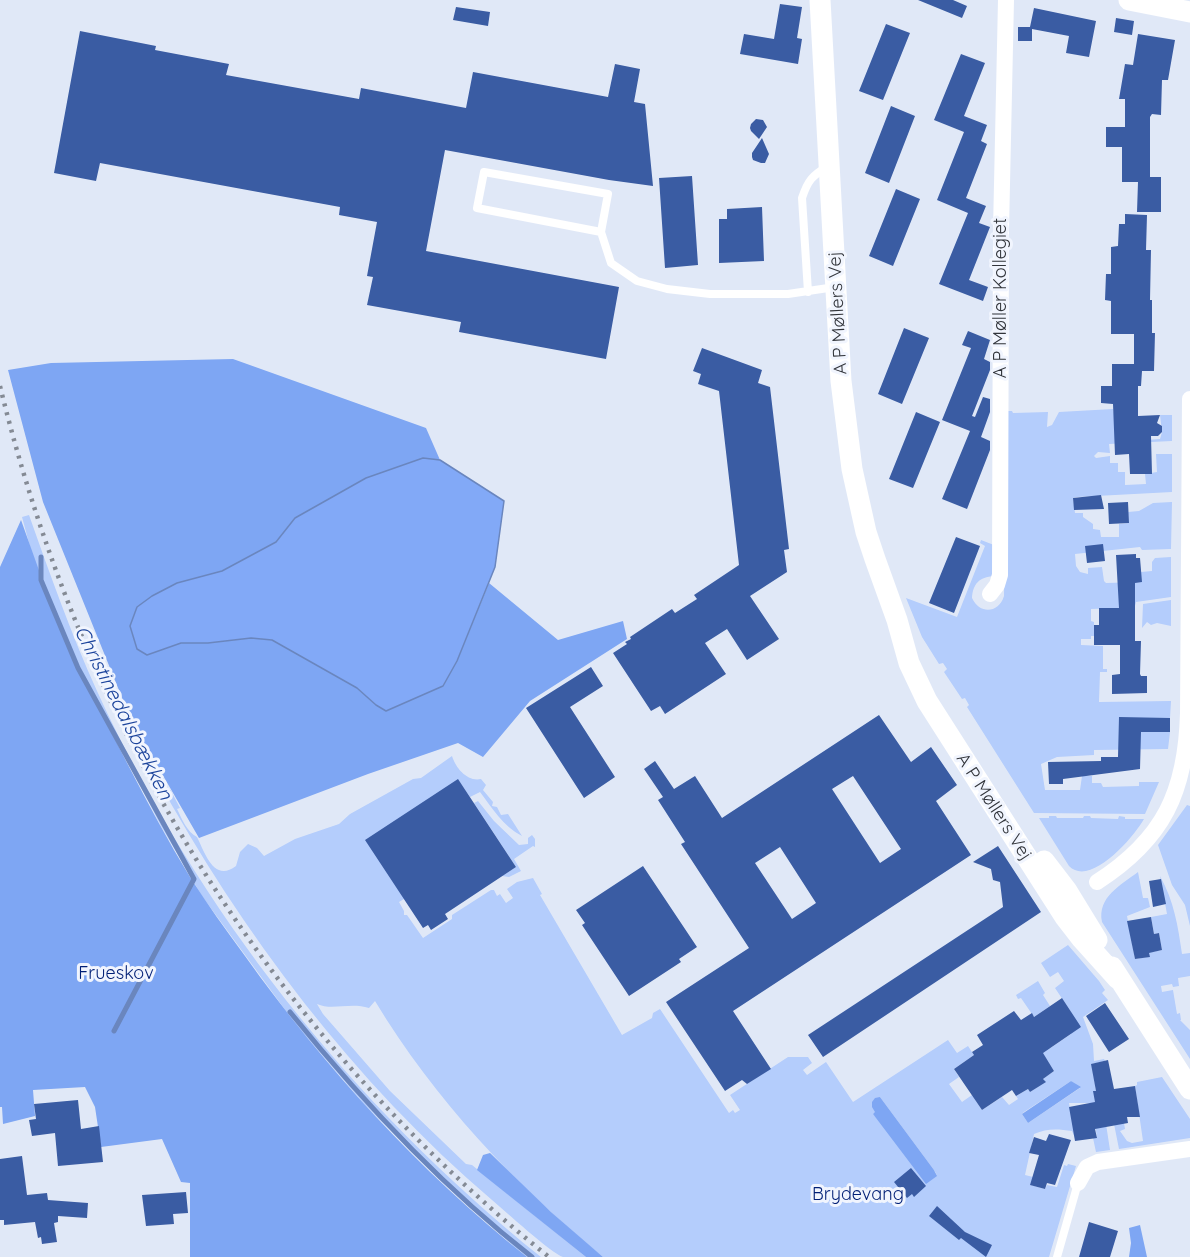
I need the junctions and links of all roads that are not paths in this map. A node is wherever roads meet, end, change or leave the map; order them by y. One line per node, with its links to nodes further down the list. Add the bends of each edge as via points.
1 (820, 0): 5 (street, A P Møllers Vej)
2 (1006, 0): 10 (street, A P Møller Kollegiet, via 1000,575)
3 (1129, 0): 4 (street)
4 (1190, 12)
5 (831, 165): 7 (street, A P Møllers Vej); 8 (lane, via 814,175 802,198)
6 (602, 232): 6 (lane, via 477,208 484,172 608,195); 8 (lane, via 611,262 637,281 711,294)
7 (836, 287): 8 (lane); 12 (street, A P Møllers Vej, via 841,381 852,469 866,532 912,671 932,709 1065,917 1118,979)
8 (808, 292)
9 (1190, 399): 11 (street, via 1185,759 1171,803 1152,834 1131,858)
10 (990, 594)
11 (1097, 882)
12 (1190, 1089)
13 (1190, 1149): 14 (street, via 1098,1162 1087,1167)
14 (1078, 1182): 15 (lane)
15 (1057, 1257)

